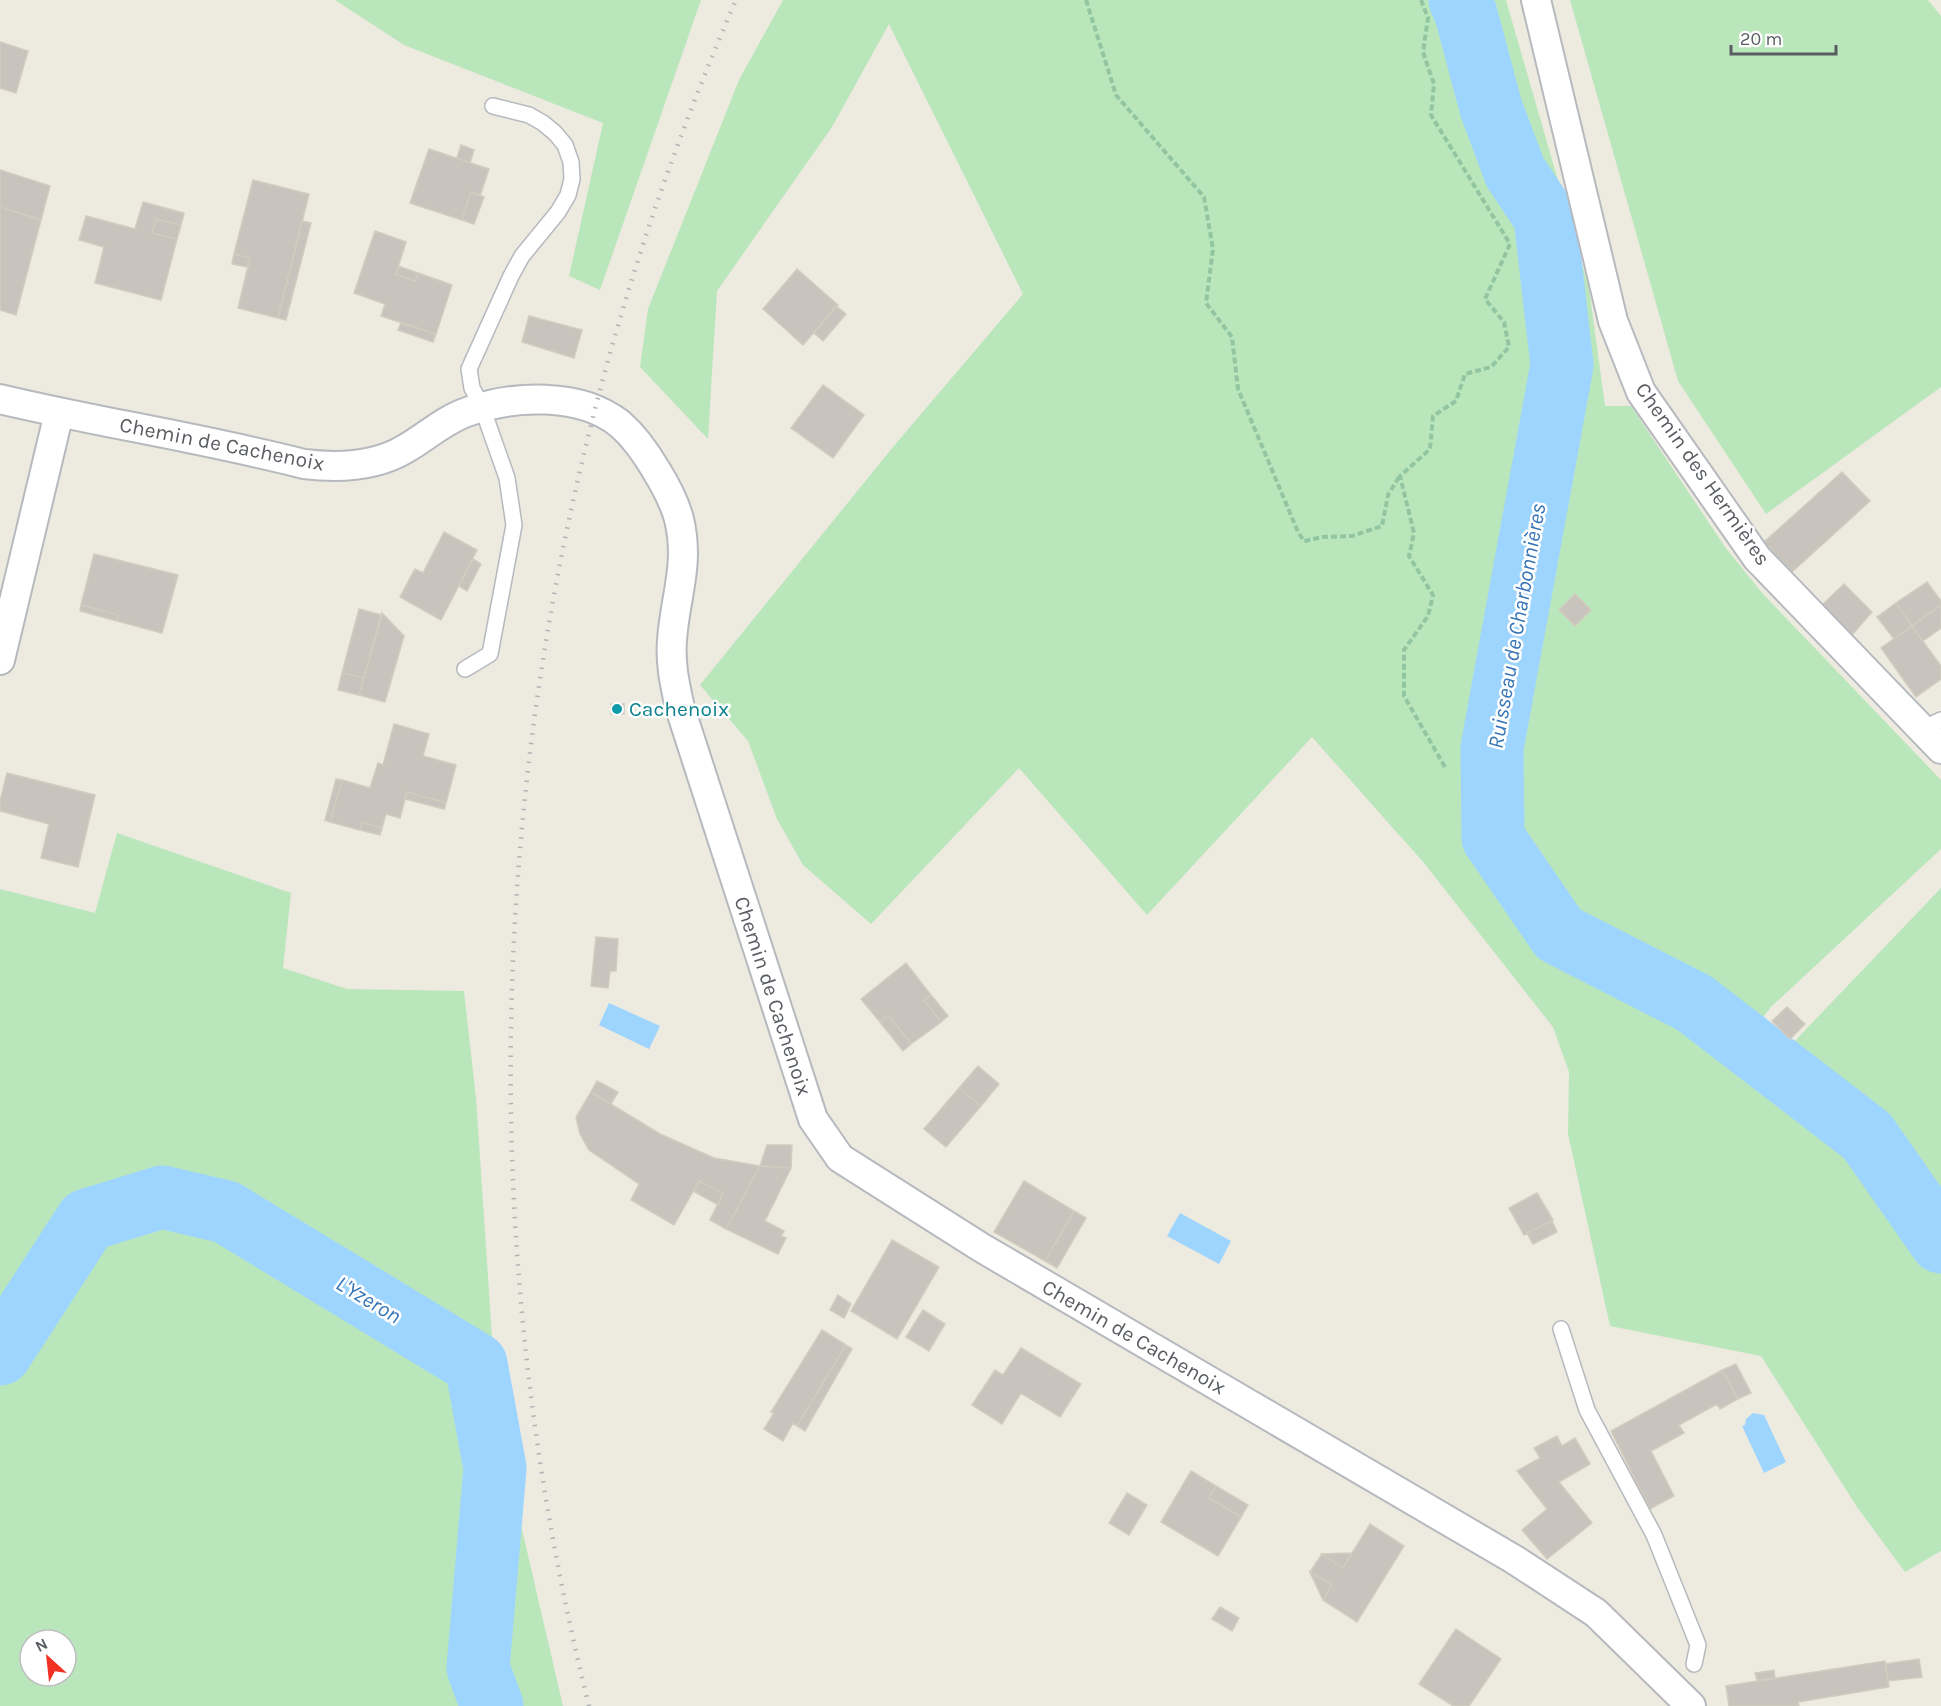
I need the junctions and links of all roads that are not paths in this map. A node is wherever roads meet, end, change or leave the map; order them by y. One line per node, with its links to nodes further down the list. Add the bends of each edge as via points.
1 (1536, 0): 8 (street, Chemin des Hermières, via 1614,321 1641,392 1757,558)
2 (493, 106): 4 (lane, via 528,115 549,128 565,145 572,179 558,212 516,266 469,369)
3 (0, 399): 5 (street, Chemin de Cachenoix)
4 (482, 407): 5 (street, Chemin de Cachenoix, via 451,420 386,458 340,466 304,464); 7 (lane, via 507,478 514,525 490,654); 11 (street, Chemin de Cachenoix, via 548,399 607,416 643,448 669,492 679,519 684,555 671,658 680,708 813,1119 840,1158 982,1248 1515,1560 1596,1613)
5 (58, 413): 6 (street)
6 (0, 660)
7 (465, 669)
8 (1935, 732)
9 (1561, 1329): 10 (lane, via 1587,1410 1654,1535 1694,1634 1698,1645)
10 (1694, 1665)
11 (1691, 1706)

